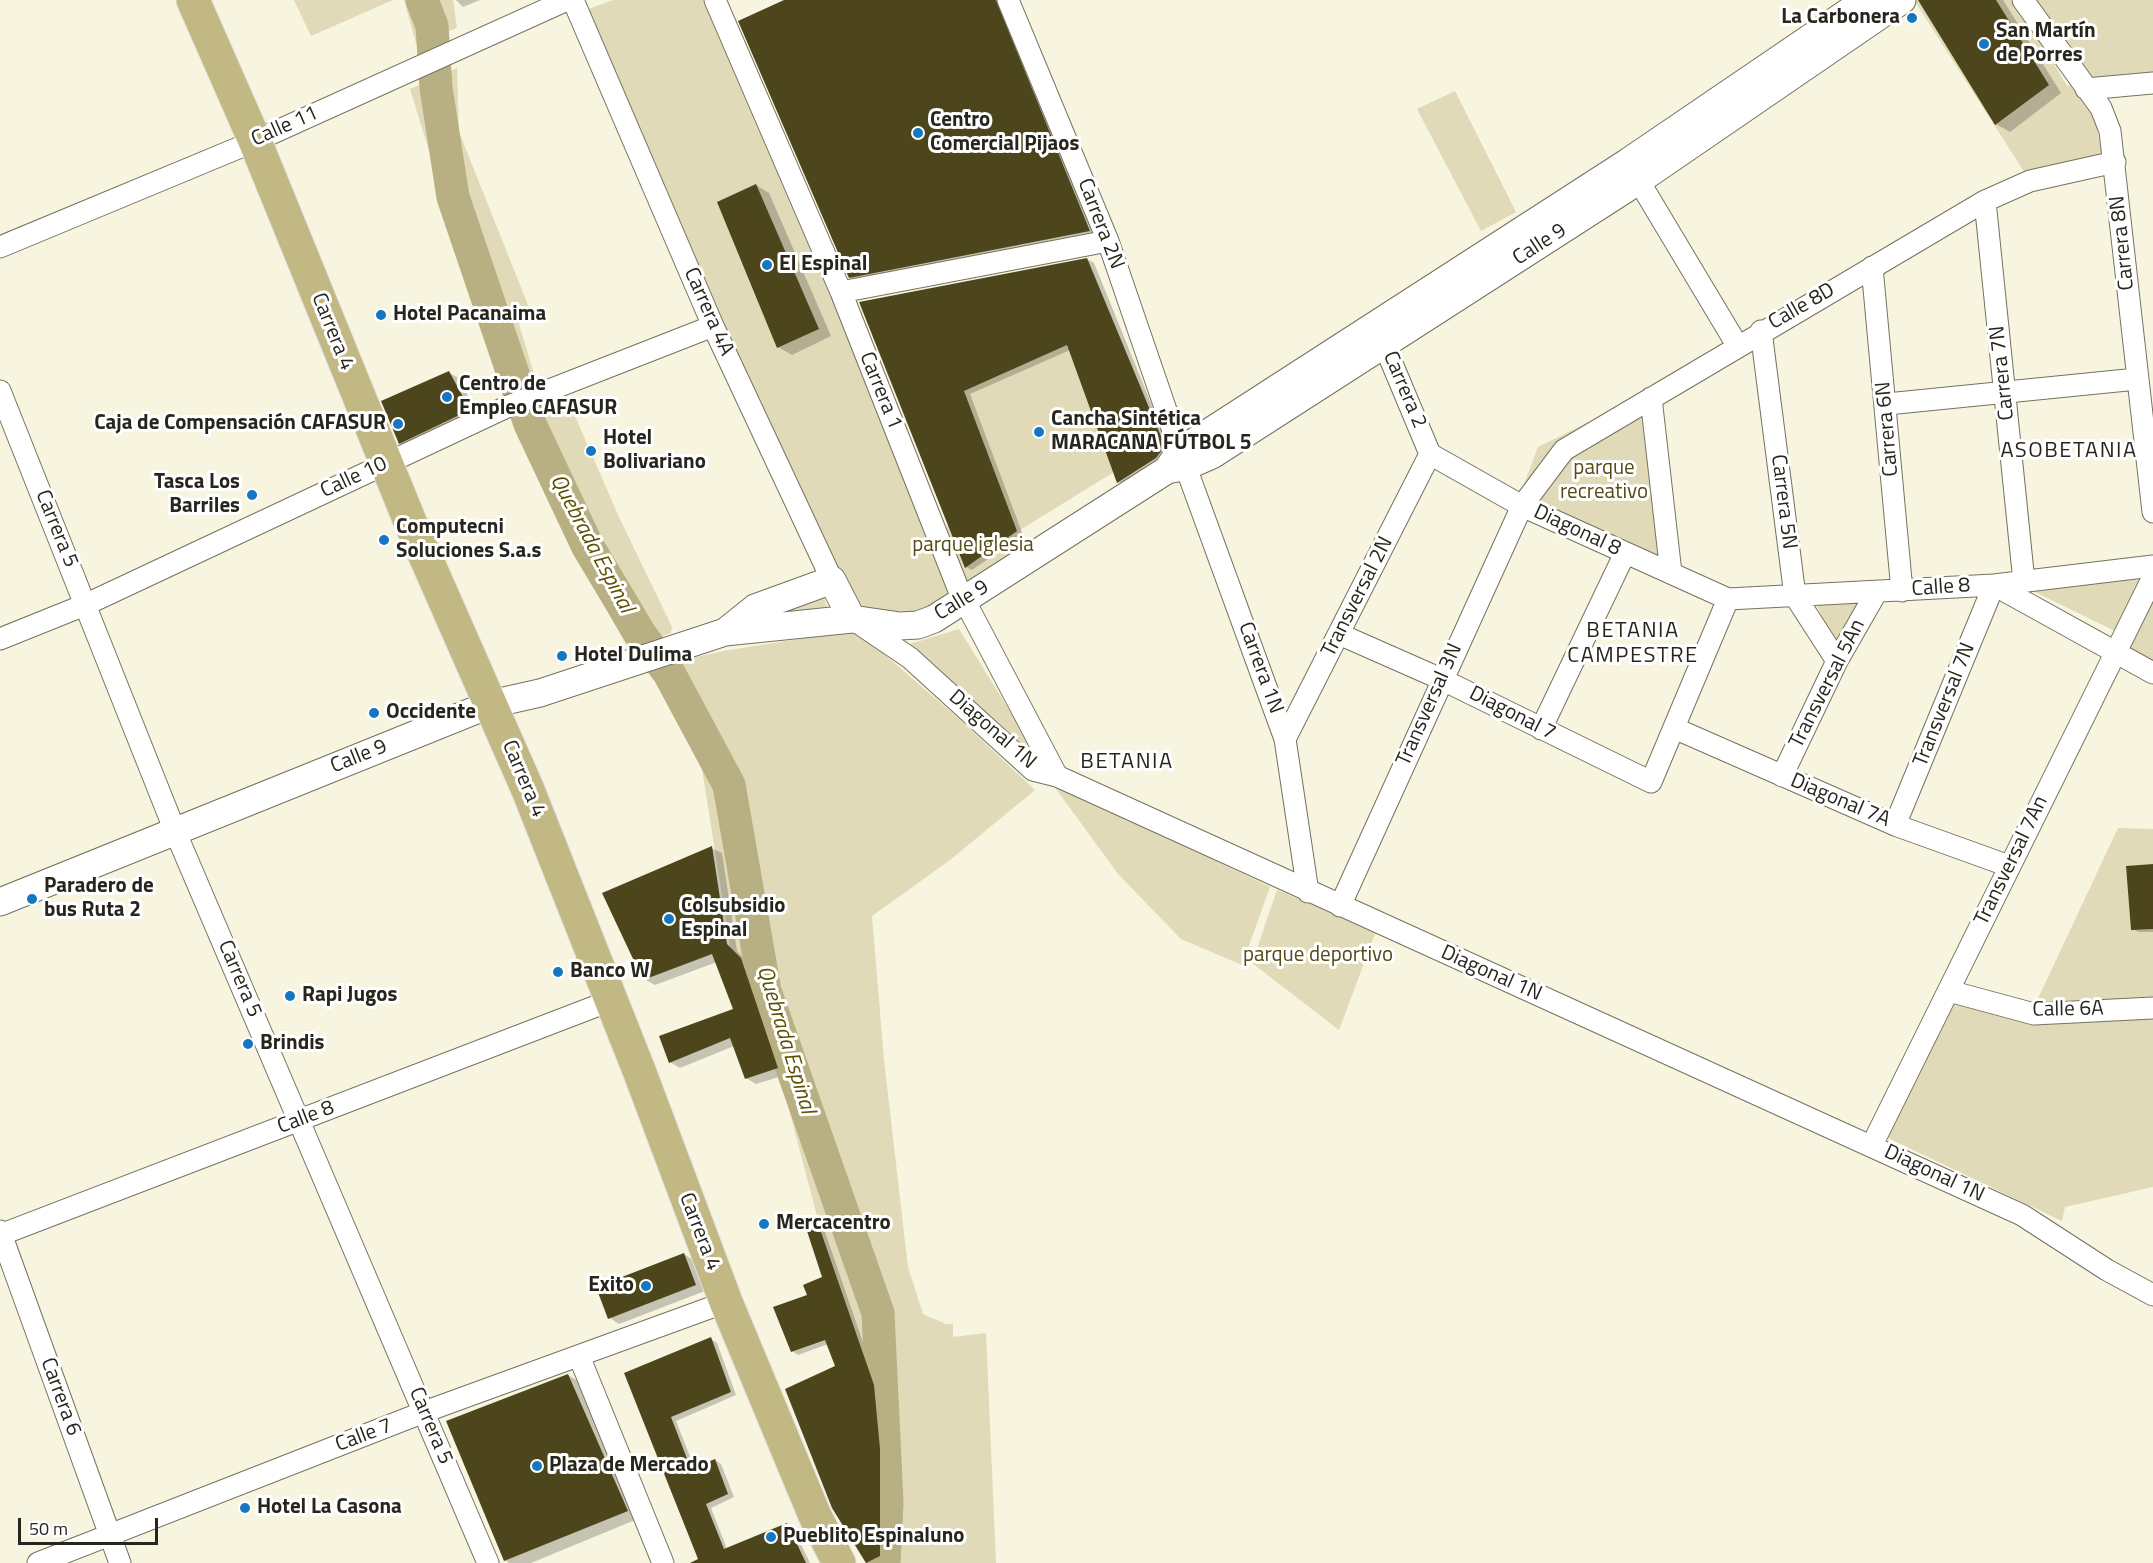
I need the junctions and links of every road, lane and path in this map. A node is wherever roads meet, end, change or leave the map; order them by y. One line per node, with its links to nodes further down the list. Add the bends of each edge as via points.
1 (193, 0): 11 (main road, Carrera 4)
2 (567, 0): 11 (street, Calle 11)
3 (573, 0): 19 (street, Carrera 4A)
4 (715, 0): 18 (street, Carrera 1)
5 (1008, 0): 15 (street, Carrera 2N)
6 (1902, 0): 8 (street, Calle 9)
7 (2023, 0): 10 (street, Carrera 8N)
8 (1853, 11): 13 (street, Calle 9)
9 (2153, 83): 10 (street)
10 (2086, 89): 12 (street, Carrera 8N, via 2101,108 2110,130)
11 (255, 141): 16 (street, Calle 11); 30 (main road, Carrera 4)
12 (2115, 162): 14 (street, Calle 8D, via 2030,181); 23 (street, Carrera 8N)
13 (1633, 172): 21 (street, Calle 9); 22 (street)
14 (1985, 201): 17 (street, Calle 8D); 25 (street, Carrera 7N)
15 (1108, 241): 18 (street); 29 (street, Carrera 2N)
16 (0, 246)
17 (1872, 267): 20 (street, Calle 8D); 27 (street, Carrera 6N)
18 (841, 292): 44 (street, Carrera 1)
19 (713, 326): 30 (street, Calle 10, via 511,405); 37 (street, Carrera 4A)
20 (1761, 332): 22 (street, Calle 8D); 42 (street, Carrera 5N)
21 (1381, 336): 28 (street, Carrera 2); 29 (street, Calle 9, via 1212,455)
22 (1737, 345): 26 (street, Calle 8D)
23 (2137, 379): 25 (street); 32 (street, Carrera 8N)
24 (0, 391): 45 (street, Carrera 5)
25 (2005, 394): 27 (street); 38 (street, Carrera 7N)
26 (1651, 398): 31 (street, Calle 8D, via 1564,450); 35 (street)
27 (1887, 405): 40 (street, Carrera 6N)
28 (1430, 454): 31 (street, Diagonal 8); 48 (street, Transversal 2N)
29 (1178, 462): 44 (street, Calle 9); 57 (street, Carrera 1N)
30 (387, 463): 45 (street, Calle 10); 54 (main road, Carrera 4)
31 (1522, 506): 33 (street, Diagonal 8); 53 (street, Transversal 3N)
32 (2153, 512)
33 (1625, 553): 35 (street, Diagonal 8); 56 (street)
34 (2153, 566): 38 (street, Calle 8)
35 (1671, 573): 43 (street, Diagonal 8)
36 (2153, 578): 50 (street, Transversal 7An)
37 (832, 580): 46 (street, Carrera 4A); 47 (street, Calle 9, via 755,608)
38 (2024, 582): 39 (street, Calle 8)
39 (1994, 585): 40 (street, Calle 8); 50 (street); 60 (street, Transversal 7N)
40 (1902, 591): 41 (street, Calle 8)
41 (1876, 593): 42 (street, Calle 8); 51 (street, Transversal 5An)
42 (1795, 596): 43 (street, Calle 8); 51 (street, Carrera 5N)
43 (1728, 599): 55 (street)
44 (965, 600): 46 (street, Calle 9, via 918,625); 58 (street, Carrera 1)
45 (87, 604): 49 (street, Calle 10); 61 (street, Carrera 5)
46 (852, 619): 47 (street, Calle 9); 58 (street, Diagonal 1N, via 910,658 1033,770)
47 (725, 632): 54 (street, Calle 9, via 540,693)
48 (1339, 634): 53 (street, Diagonal 7); 57 (street, Transversal 2N)
49 (0, 639)
50 (2115, 650): 52 (street); 62 (street, Transversal 7An)
51 (1837, 661): 59 (street, Transversal 5An)
52 (2153, 674)
53 (1441, 679): 56 (street, Diagonal 7); 65 (street, Transversal 3N)
54 (491, 704): 61 (street, Calle 9); 67 (main road, Carrera 4)
55 (1674, 728): 56 (street, Diagonal 7, via 1651,782); 59 (street, Diagonal 7A)
56 (1541, 729)
57 (1286, 739): 63 (street, Carrera 1N)
58 (1057, 776): 63 (street, Diagonal 1N)
59 (1782, 776): 60 (street, Diagonal 7A)
60 (1895, 825): 62 (street, Diagonal 7A)
61 (175, 831): 64 (street, Calle 9); 69 (street, Carrera 5)
62 (2009, 866): 66 (street, Transversal 7An)
63 (1308, 892): 65 (street, Diagonal 1N)
64 (0, 902)
65 (1340, 906): 70 (street, Diagonal 1N)
66 (1949, 991): 68 (street, Calle 6A, via 2034,1014); 70 (street, Transversal 7An)
67 (612, 1000): 69 (street, Calle 8); 73 (main road, Carrera 4)
68 (2153, 1008)
69 (299, 1121): 71 (street, Calle 8); 75 (street, Carrera 5)
70 (1872, 1145): 72 (street, Diagonal 1N, via 2022,1215)
71 (0, 1234): 76 (street, Carrera 6)
72 (2153, 1295)
73 (726, 1302): 74 (street, Calle 7); 81 (main road, Carrera 4, via 815,1516)
74 (579, 1356): 75 (street, Calle 7); 80 (street)
75 (424, 1412): 76 (street, Calle 7); 79 (street, Carrera 5)
76 (109, 1534): 77 (street, Calle 7); 78 (street, Carrera 6)
77 (38, 1563)
78 (120, 1563)
79 (488, 1563)
80 (663, 1563)
81 (839, 1563)

